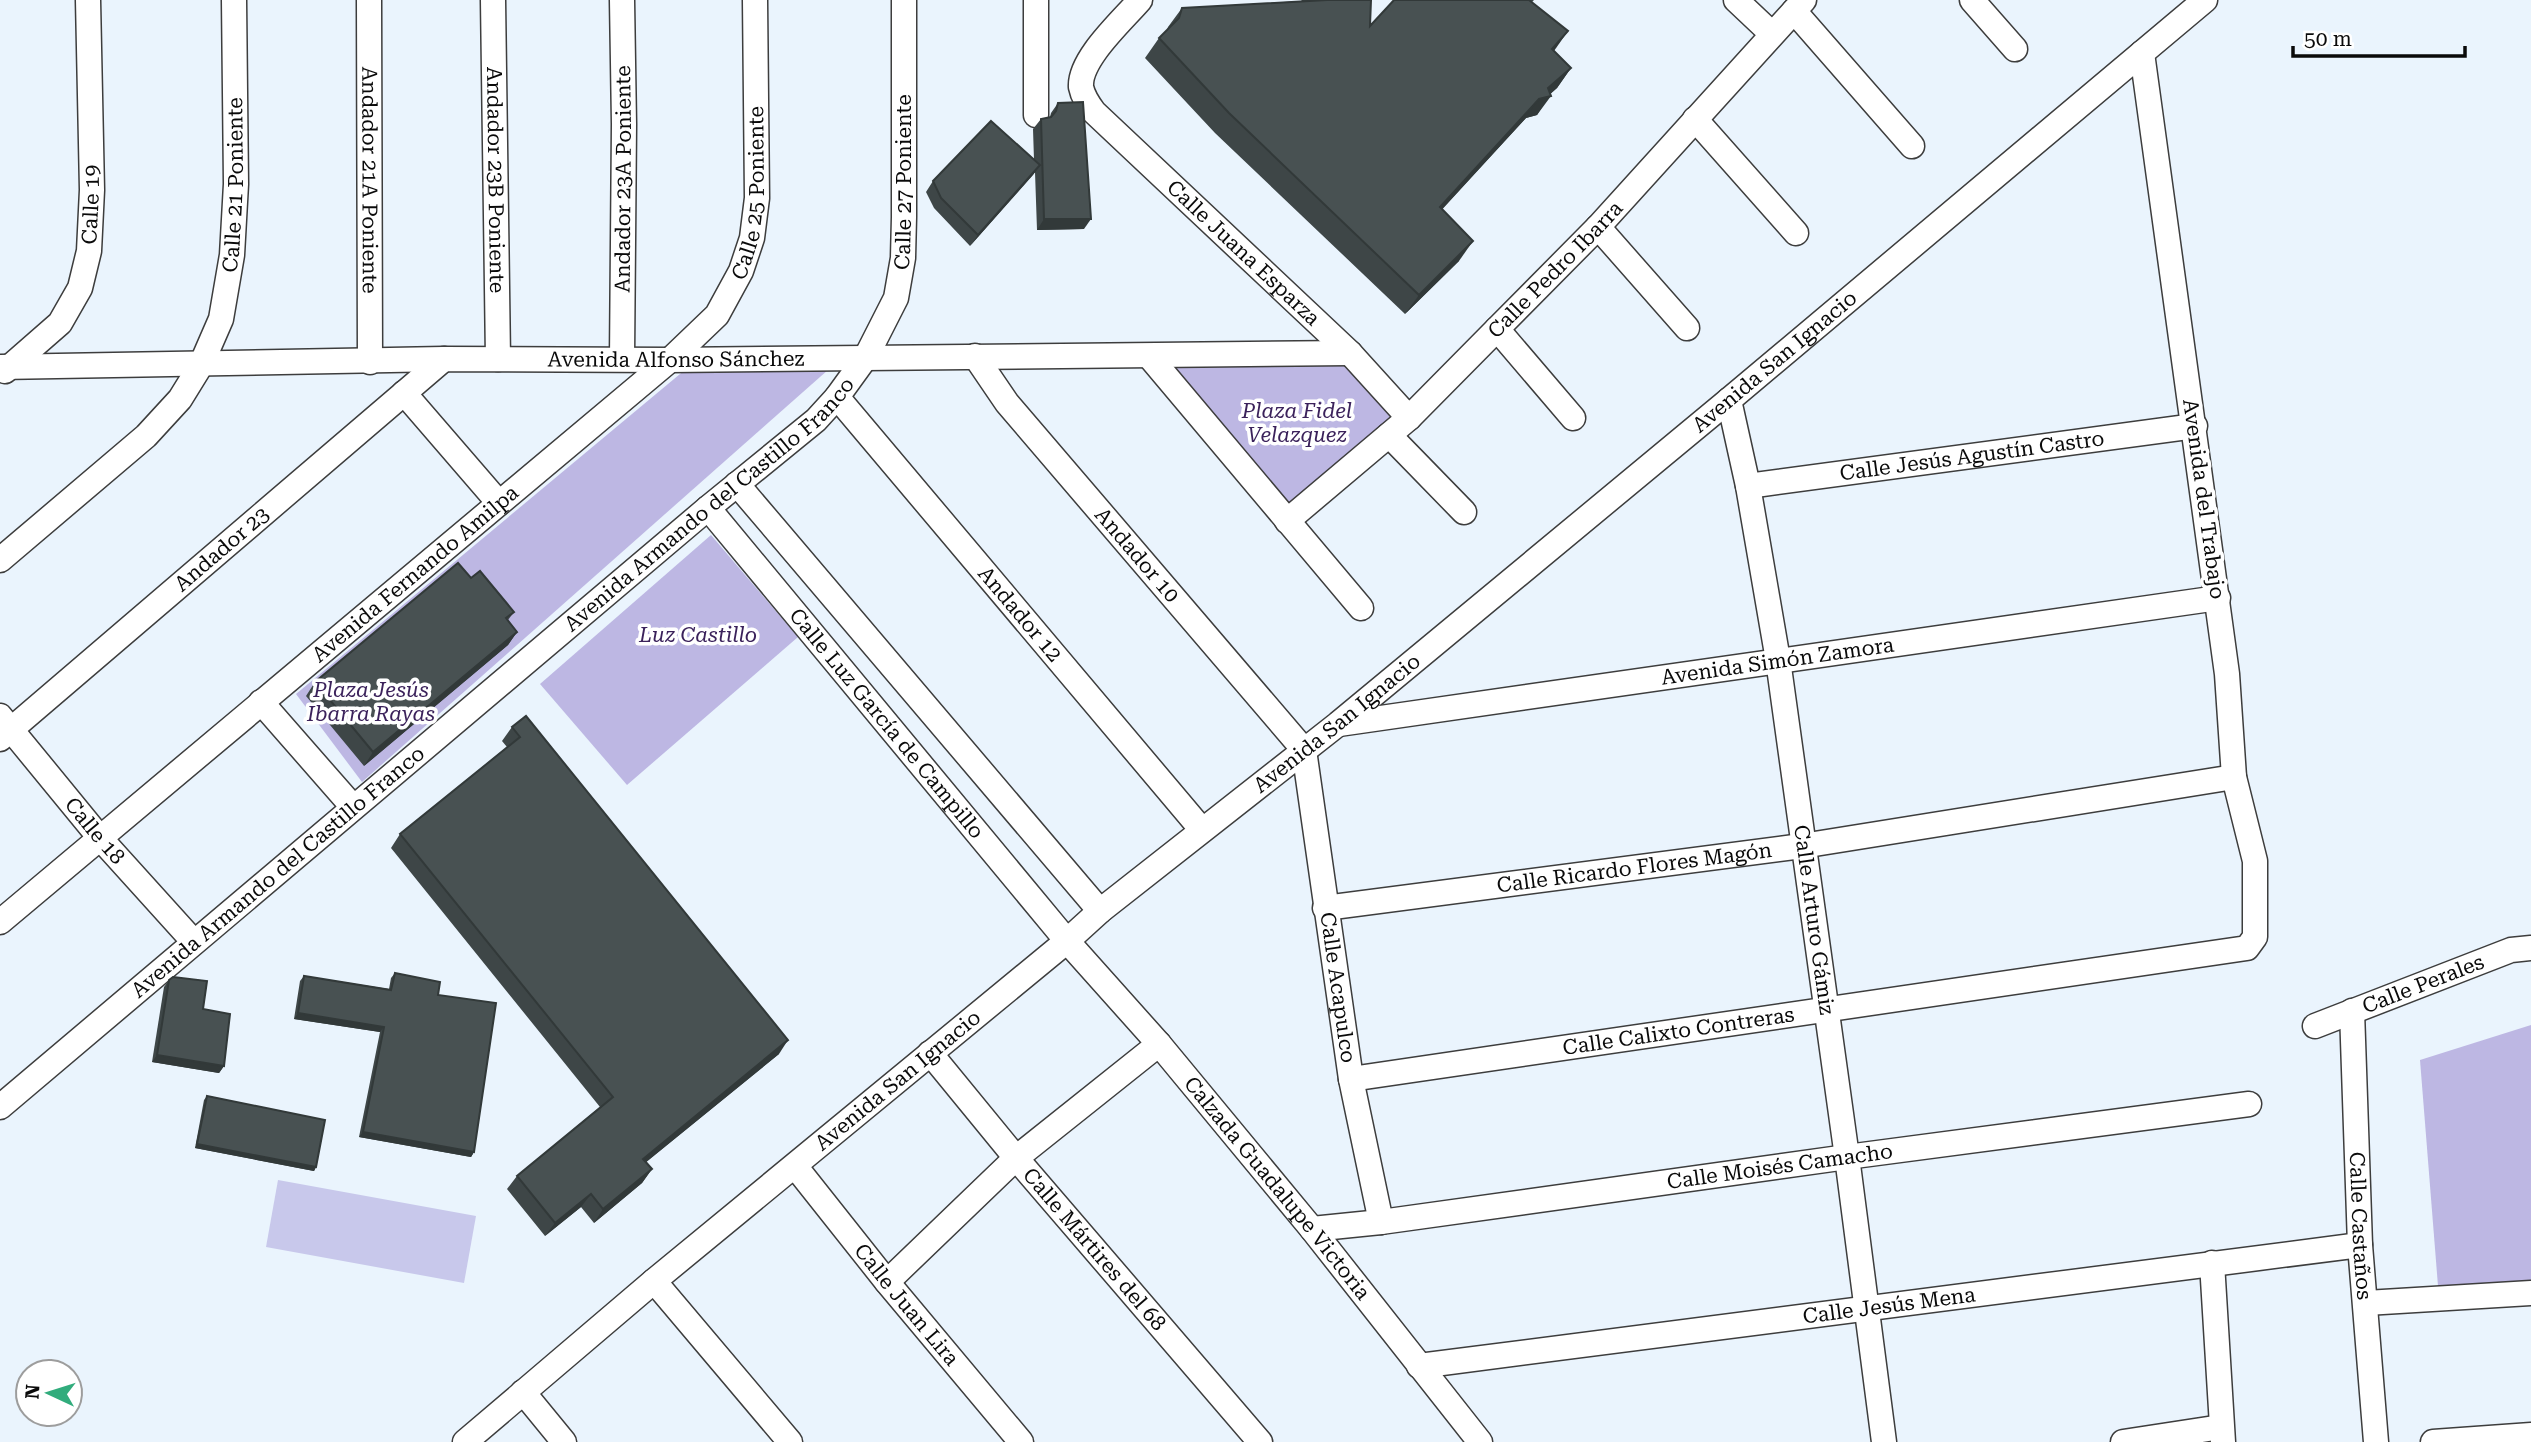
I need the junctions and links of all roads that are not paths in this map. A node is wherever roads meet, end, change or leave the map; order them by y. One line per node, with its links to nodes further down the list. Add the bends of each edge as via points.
1 (88, 0): 34 (street, Calle 19, via 89,251 80,288 60,323)
2 (234, 0): 33 (street, Calle 21 Poniente, via 237,128 232,256 221,319)
3 (369, 0): 32 (street, Andador 21A Poniente)
4 (493, 0): 29 (street, Andador 23B Poniente)
5 (622, 0): 30 (street, Andador 23A Poniente)
6 (755, 0): 31 (street, Calle 25 Poniente, via 757,198 752,238 741,271 717,315)
7 (904, 0): 27 (street, Calle 27 Poniente, via 903,258 896,298)
8 (1036, 0): 17 (street)
9 (1140, 0): 24 (street, Calle Juana Esparza, via 1085,68 1085,101)
10 (1736, 0): 14 (street)
11 (1972, 0): 15 (street)
12 (2205, 0): 16 (street, Avenida San Ignacio)
13 (1799, 5): 14 (street, Calle Pedro Ibarra); 19 (street)
14 (1772, 34): 18 (street, Calle Pedro Ibarra)
15 (2015, 49)
16 (2142, 53): 37 (street, Avenida San Ignacio); 40 (street, Avenida del Trabajo)
17 (1036, 115)
18 (1695, 119): 20 (street, Calle Pedro Ibarra); 21 (street)
19 (1912, 146)
20 (1598, 227): 22 (street); 23 (street, Calle Pedro Ibarra)
21 (1796, 233)
22 (1687, 328)
23 (1497, 329): 38 (street, Calle Pedro Ibarra); 39 (street)
24 (1350, 353): 26 (street, Avenida Alfonso Sánchez); 38 (street, Calle Juana Esparza)
25 (975, 356): 26 (street, Avenida Alfonso Sánchez); 27 (street, Avenida Alfonso Sánchez); 55 (street, Andador 10, via 1007,403)
26 (1149, 356): 47 (street)
27 (866, 357): 31 (street, Avenida Alfonso Sánchez); 36 (street, Avenida Armando del Castillo Franco)
28 (444, 359): 29 (street, Avenida Alfonso Sánchez); 32 (street, Avenida Alfonso Sánchez); 35 (street, Andador 23)
29 (498, 359): 30 (street, Avenida Alfonso Sánchez)
30 (622, 359): 31 (street, Avenida Alfonso Sánchez)
31 (670, 360): 44 (street, Avenida Fernando Amilpa)
32 (370, 362): 33 (street, Avenida Alfonso Sánchez)
33 (201, 365): 34 (street, Avenida Alfonso Sánchez); 48 (street, Calle 21 Poniente, via 180,399 146,436)
34 (3, 370)
35 (404, 393): 44 (street); 54 (street, Andador 23)
36 (837, 397): 42 (street, Avenida Armando del Castillo Franco, via 816,420); 58 (street, Andador 12)
37 (1729, 400): 43 (street, Calle Arturo Gámiz); 53 (street, Avenida San Ignacio)
38 (1409, 418): 41 (street, Calle Pedro Ibarra)
39 (1573, 418)
40 (2195, 426): 43 (street, Calle Jesús Agustín Castro); 49 (street, Avenida del Trabajo)
41 (1389, 435): 46 (street); 47 (street, Calle Pedro Ibarra)
42 (737, 484): 45 (street, Avenida Armando del Castillo Franco); 62 (street, Calle Luz García de Campillo)
43 (1748, 486): 51 (street, Calle Arturo Gámiz)
44 (499, 503): 52 (street, Avenida Fernando Amilpa)
45 (708, 508): 57 (street, Avenida Armando del Castillo Franco); 64 (street, Calle Luz García de Campillo)
46 (1464, 512)
47 (1287, 521): 50 (street)
48 (0, 560)
49 (2218, 598): 51 (street, Avenida Simón Zamora); 56 (street, Avenida del Trabajo)
50 (1361, 608)
51 (1778, 660): 53 (street, Avenida Simón Zamora); 60 (street, Calle Arturo Gámiz)
52 (261, 702): 57 (street); 59 (street, Avenida Fernando Amilpa)
53 (1338, 724): 55 (street, Avenida San Ignacio)
54 (4, 728): 59 (street, Calle 18)
55 (1304, 750): 58 (street, Avenida San Ignacio); 61 (street, Calle Acapulco)
56 (2234, 777): 60 (street, Calle Ricardo Flores Magón); 66 (street, Avenida del Trabajo, via 2255,861)
57 (353, 807): 65 (street, Avenida Armando del Castillo Franco)
58 (1202, 830): 62 (street, Avenida San Ignacio)
59 (100, 838): 63 (street, Avenida Fernando Amilpa); 65 (street, Calle 18)
60 (1802, 846): 61 (street, Calle Ricardo Flores Magón); 68 (street, Calle Arturo Gámiz)
61 (1325, 908): 73 (street, Calle Acapulco)
62 (1100, 911): 64 (street, Avenida San Ignacio)
63 (0, 922)
64 (1067, 941): 71 (street, Calzada Guadalupe Victoria); 72 (street, Avenida San Ignacio)
65 (194, 942): 75 (street, Avenida Armando del Castillo Franco)
66 (2252, 944): 68 (street, Calle Calixto Contreras)
67 (2531, 948): 69 (street, Calle Perales, via 2511,950)
68 (1825, 1009): 73 (street, Calle Calixto Contreras); 76 (street, Calle Arturo Gámiz)
69 (2352, 1011): 70 (street, Calle Perales); 81 (street, Calle Castaños)
70 (2315, 1026)
71 (1159, 1044): 77 (street); 80 (street, Calzada Guadalupe Victoria)
72 (930, 1053): 77 (street, Calle Mártires del 68); 78 (street, Avenida San Ignacio)
73 (1351, 1079): 79 (street, Calle Acapulco)
74 (2249, 1104): 76 (street, Calle Moisés Camacho)
75 (0, 1107)
76 (1847, 1157): 79 (street, Calle Moisés Camacho); 87 (street, Calle Arturo Gámiz)
77 (1016, 1158): 84 (street); 96 (street, Calle Mártires del 68)
78 (795, 1166): 83 (street, Avenida San Ignacio); 84 (street, Calle Juan Lira)
79 (1381, 1223): 80 (street, Calle Moisés Camacho)
80 (1312, 1229): 88 (street, Calzada Guadalupe Victoria)
81 (2360, 1245): 82 (street, Calle Jesús Mena); 86 (street, Calle Castaños)
82 (2212, 1263): 87 (street, Calle Jesús Mena); 90 (street)
83 (654, 1281): 89 (street, Avenida San Ignacio); 94 (street)
84 (887, 1282): 95 (street, Calle Juan Lira)
85 (2531, 1293): 86 (street)
86 (2366, 1303): 100 (street, Calle Castaños)
87 (1866, 1308): 88 (street, Calle Jesús Mena); 98 (street, Calle Arturo Gámiz)
88 (1419, 1366): 97 (street, Calzada Guadalupe Victoria)
89 (523, 1392): 92 (street, Avenida San Ignacio); 93 (street)
90 (2222, 1435): 99 (street)
91 (2531, 1435): 101 (street)
92 (464, 1442)
93 (564, 1442)
94 (790, 1442)
95 (1021, 1442)
96 (1259, 1442)
97 (1480, 1442)
98 (1884, 1442)
99 (2123, 1442)
100 (2376, 1442)
101 (2432, 1442)

